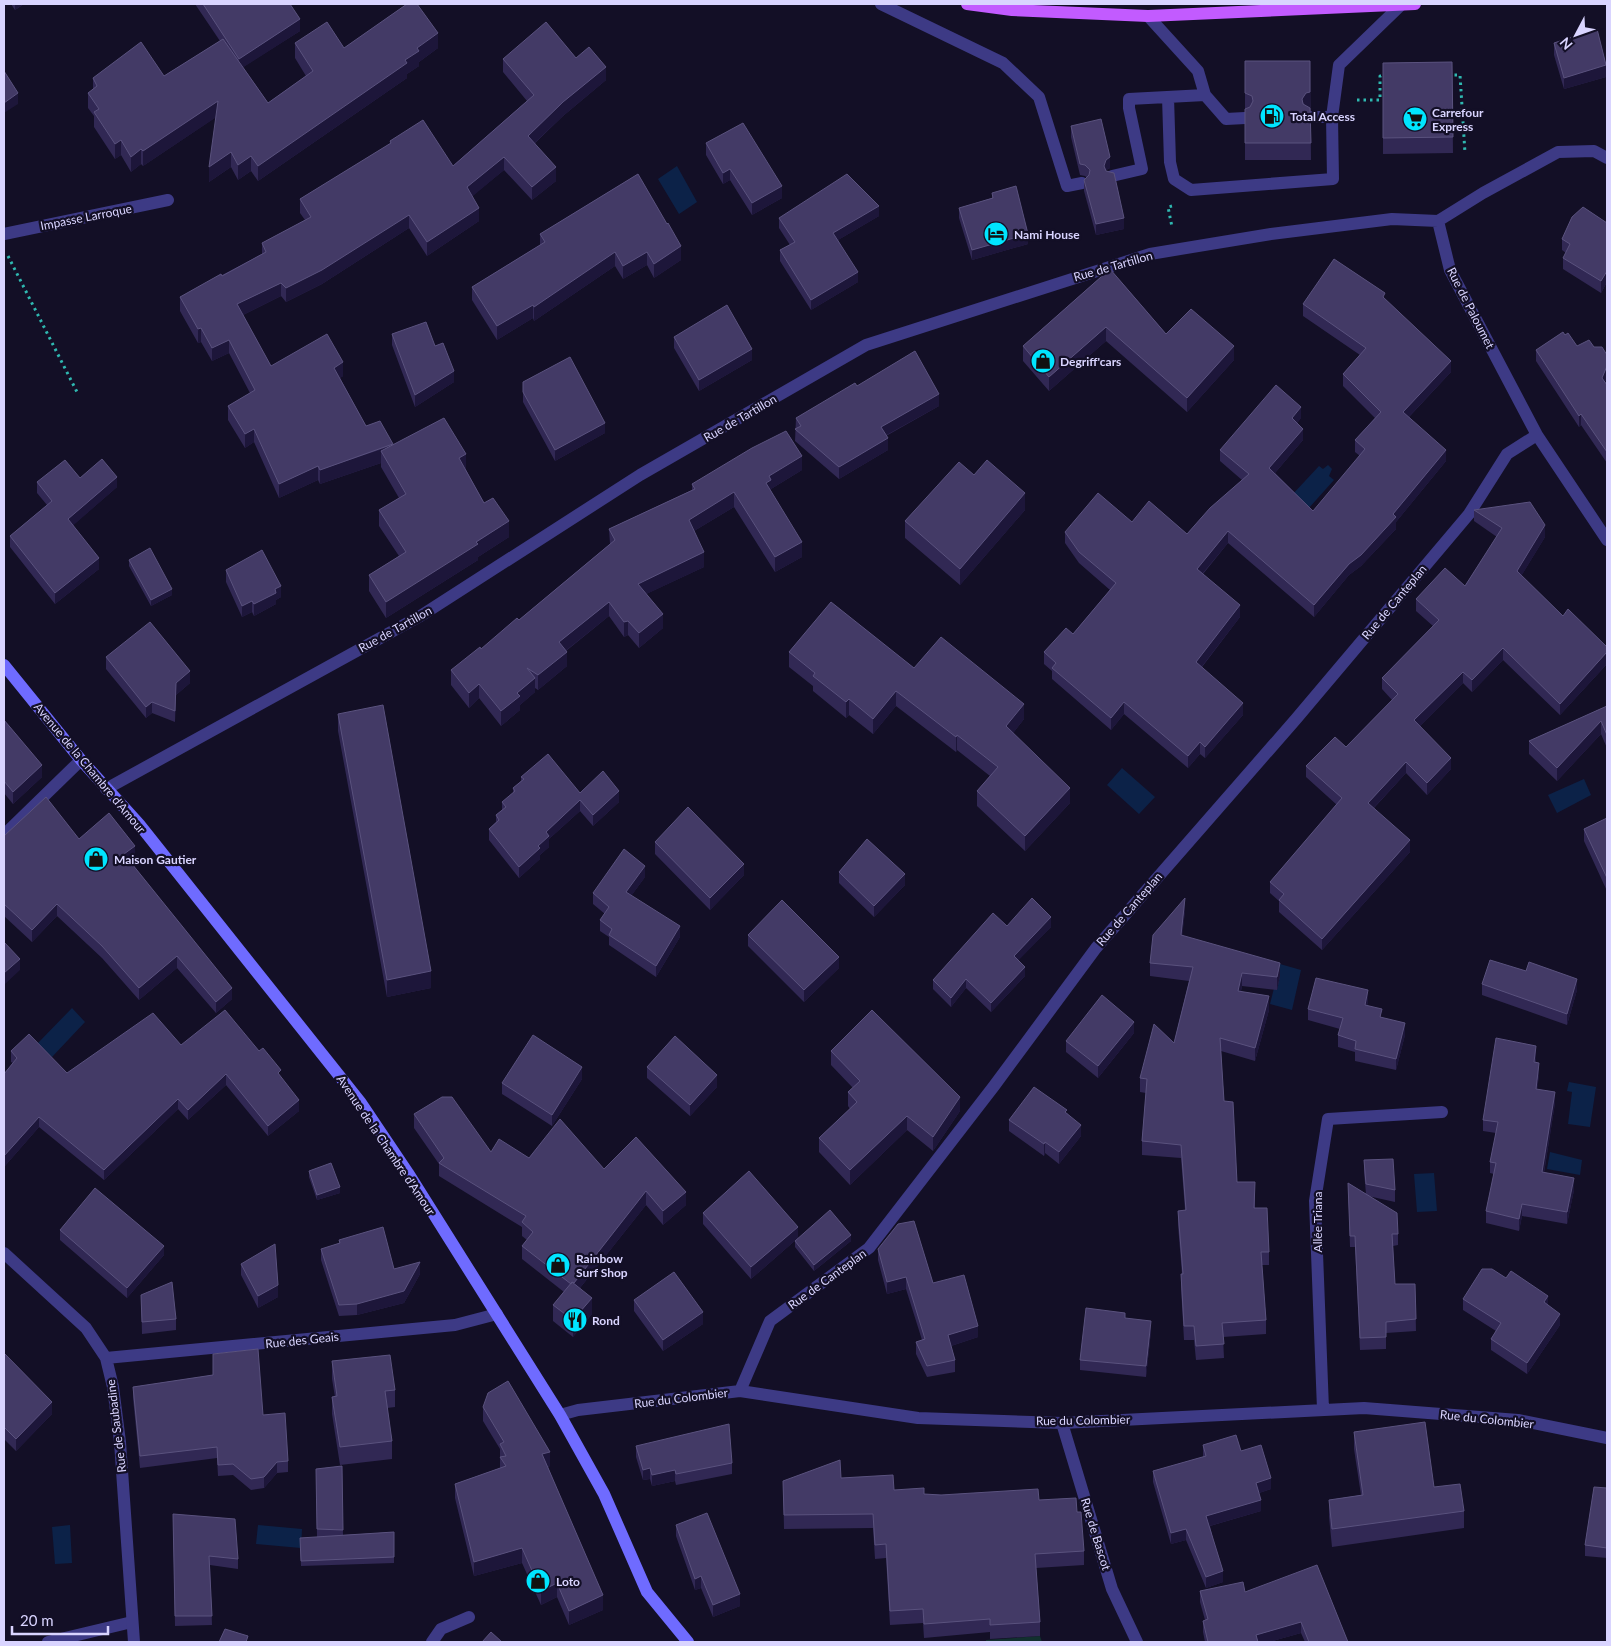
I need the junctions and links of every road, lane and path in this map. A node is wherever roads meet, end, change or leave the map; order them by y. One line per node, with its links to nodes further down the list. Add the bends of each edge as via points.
1 (881, 4): 17 (street, via 1004,63 1039,97 1067,186)
2 (967, 4): 5 (main road, via 1012,10)
3 (1415, 4): 4 (main road)
4 (1402, 5): 5 (main road); 10 (street, via 1339,66)
5 (1148, 16): 8 (street, via 1198,70)
6 (1440, 75): 14 (path, via 1460,75)
7 (1390, 76): 10 (path, via 1380,76 1380,100)
8 (1205, 95): 9 (street); 13 (street, via 1226,119)
9 (1168, 97): 12 (street, via 1170,162 1174,179 1191,190 1333,179); 16 (street, via 1129,99 1142,169)
10 (1335, 100): 12 (street)
11 (1310, 117): 12 (street)
12 (1332, 117)
13 (1245, 118)
14 (1464, 153)
15 (1607, 158): 19 (street, via 1594,151 1558,152)
16 (1112, 176)
17 (1082, 183)
18 (168, 200): 20 (street, Impasse Larroque)
19 (1438, 221): 23 (street, Rue de Paloumet, via 1450,270); 27 (street, Rue de Tartillon, via 1392,219 1270,234 1150,254 866,345 640,475 422,615)
20 (4, 234)
21 (4, 247): 22 (path)
22 (77, 392)
23 (1537, 434): 24 (street, Rue de Paloumet); 33 (street, Rue de Canteplan, via 1507,454 1469,514 1096,948 869,1248 770,1321)
24 (1607, 540)
25 (4, 665): 26 (main road, Avenue de la Chambre d'Amour)
26 (81, 760): 27 (main road, Avenue de la Chambre d'Amour); 28 (street)
27 (106, 789): 31 (main road, Avenue de la Chambre d'Amour, via 151,840 361,1103)
28 (4, 835)
29 (1442, 1112): 34 (street, Allée Triana, via 1328,1119 1315,1200)
30 (4, 1253): 32 (street, Rue de Saubadine, via 86,1328)
31 (497, 1314): 32 (street, Rue des Geais, via 455,1325); 35 (main road, Avenue de la Chambre d'Amour)
32 (106, 1358): 39 (street, Rue de Saubadine, via 120,1442)
33 (740, 1391): 35 (street, Rue du Colombier, via 578,1410); 36 (street, Rue du Colombier, via 918,1418)
34 (1323, 1409): 36 (street, Rue du Colombier); 37 (street, Rue du Colombier, via 1364,1408 1518,1420)
35 (560, 1415): 43 (main road, Avenue de la Chambre d'Amour, via 604,1494 647,1592)
36 (1062, 1422): 44 (street, Rue de Bascot, via 1112,1589)
37 (1607, 1438)
38 (469, 1617): 42 (street, via 441,1629)
39 (132, 1622): 40 (street); 41 (street, Rue de Saubadine)
40 (48, 1642)
41 (134, 1642)
42 (432, 1642)
43 (688, 1642)
44 (1137, 1642)

